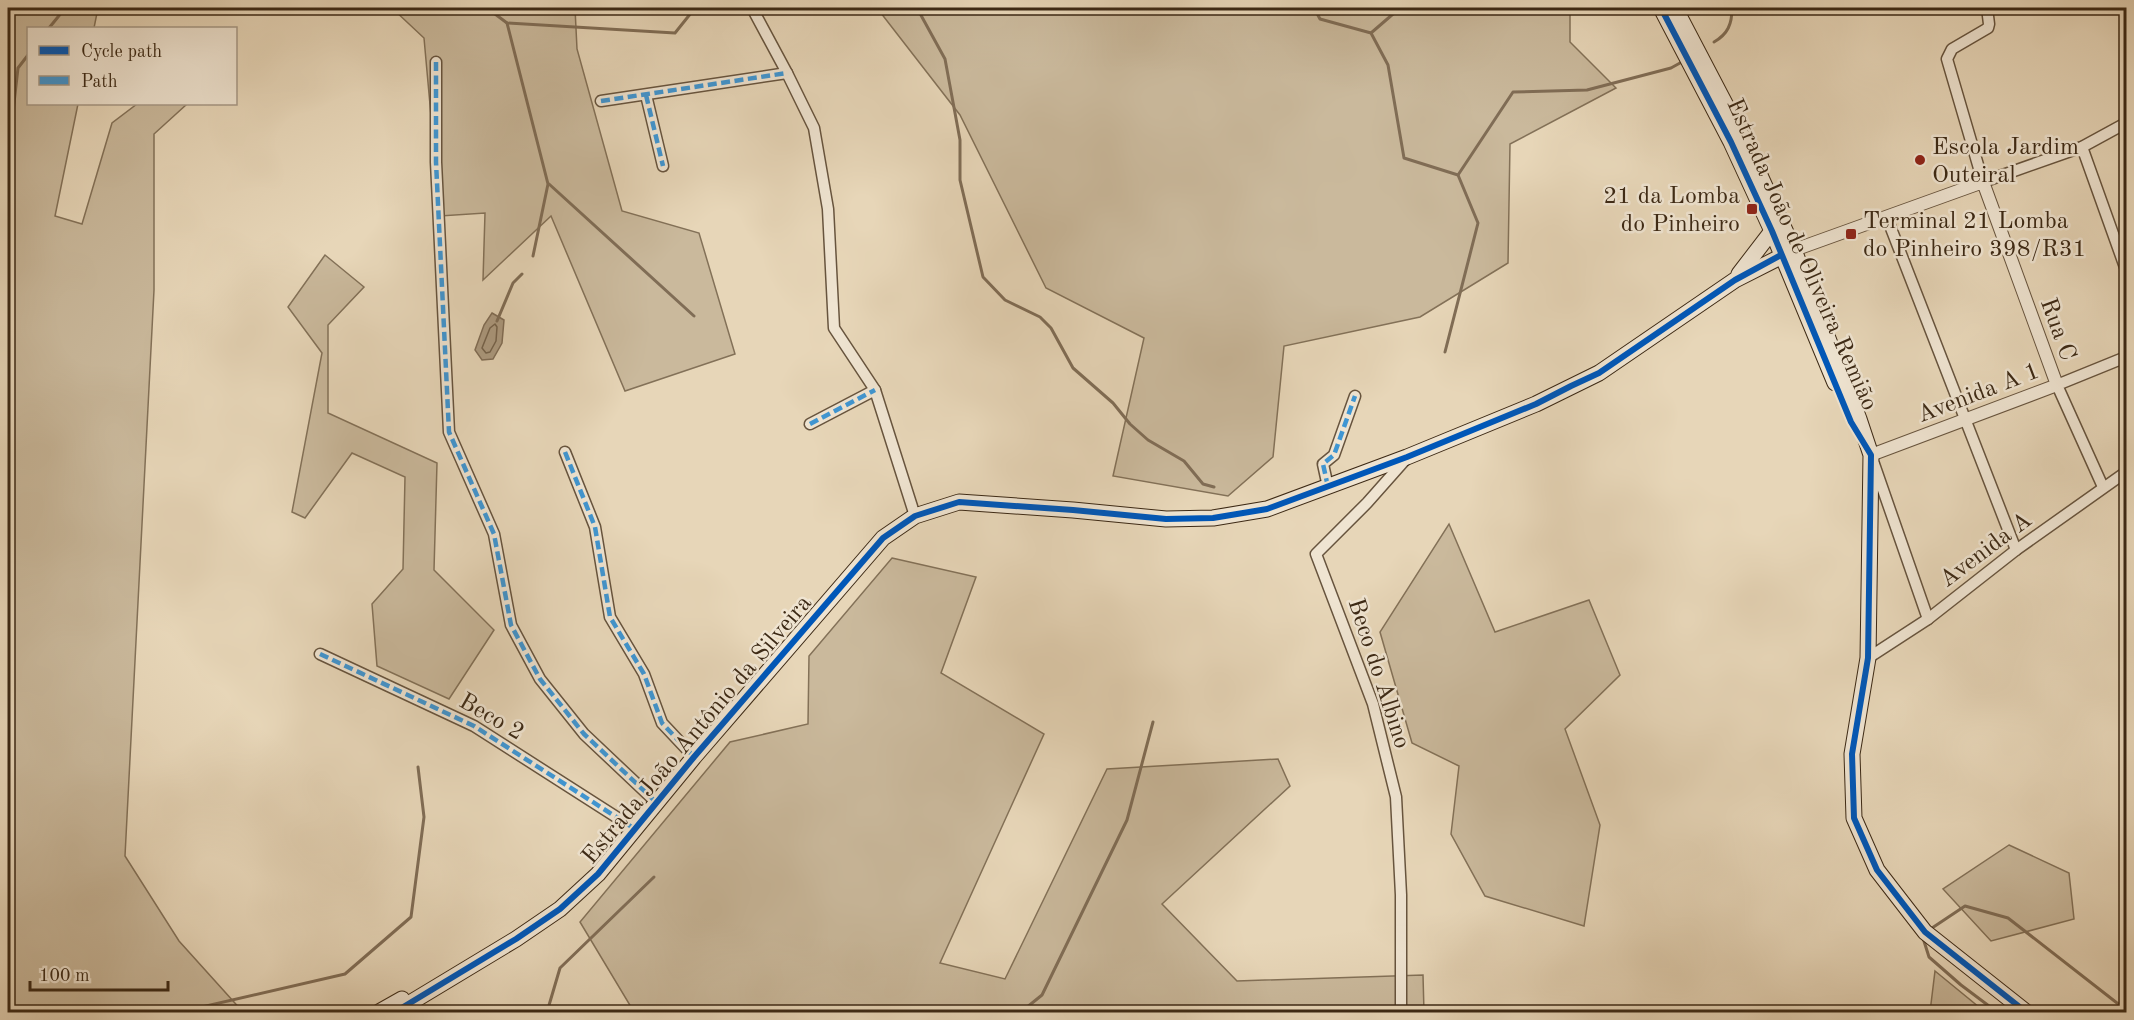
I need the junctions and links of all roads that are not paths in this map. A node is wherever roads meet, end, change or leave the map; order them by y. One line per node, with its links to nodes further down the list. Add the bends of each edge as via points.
1 (752, 8): 6 (street)
2 (1661, 8): 14 (main road, Estrada João de Oliveira Remião)
3 (1675, 8): 15 (main road, Estrada João de Oliveira Remião, via 1743,138)
4 (1987, 8): 12 (street, via 1988,28 1952,49 1947,59)
5 (436, 62): 36 (street, via 436,162 449,432 494,534 511,625 540,679 584,734)
6 (787, 73): 7 (street); 20 (street, via 814,128 819,149 828,209 834,328)
7 (646, 95): 8 (street); 11 (street)
8 (601, 101)
9 (2127, 123): 10 (street)
10 (2082, 147): 12 (street); 16 (street)
11 (663, 166)
12 (1983, 182): 13 (street); 19 (street, Rua C)
13 (1887, 218): 15 (street); 22 (street)
14 (1772, 231): 15 (main road, Estrada João de Oliveira Remião); 17 (main road, Estrada João Antônio da Silveira)
15 (1787, 253): 17 (main road, Estrada João Antônio da Silveira); 25 (main road, Estrada João de Oliveira Remião, via 1851,422)
16 (2127, 270)
17 (1735, 280): 26 (main road, Estrada João Antônio da Silveira, via 1599,373 1536,404)
18 (2127, 357): 19 (street, Avenida A 1)
19 (2057, 385): 22 (street, Avenida A 1); 29 (street, Rua C)
20 (875, 390): 23 (street); 30 (street)
21 (1354, 396): 28 (street, via 1334,455 1323,465)
22 (1964, 419): 25 (street, Avenida A 1); 31 (street)
23 (810, 424)
24 (566, 452): 35 (street, via 594,527 610,617 644,674 662,723)
25 (1871, 455): 32 (street); 34 (main road)
26 (1407, 456): 28 (main road, Estrada João Antônio da Silveira); 41 (street, Beco do Albino, via 1316,554 1373,704 1396,798)
27 (2127, 472): 29 (street, Avenida A)
28 (1328, 487): 30 (main road, Estrada João Antônio da Silveira, via 1267,508 1213,519 1166,519 959,502)
29 (2103, 487): 31 (street, Avenida A)
30 (915, 516): 35 (main road, Estrada João Antônio da Silveira, via 883,538)
31 (2016, 550): 32 (street, Avenida A)
32 (1928, 619): 34 (street, Avenida A)
33 (320, 654): 37 (street, Beco 2, via 474,726)
34 (1868, 658): 42 (main road, via 1852,754 1854,818 1877,870 1925,932)
35 (694, 757): 36 (main road, Estrada João Antônio da Silveira)
36 (656, 802): 37 (main road, Estrada João Antônio da Silveira)
37 (635, 829): 38 (main road, Estrada João Antônio da Silveira, via 598,874 560,909)
38 (516, 939): 39 (main road, Estrada João Antônio da Silveira, via 478,954); 40 (main road, Estrada João Antônio da Silveira)
39 (379, 1012)
40 (395, 1012)
41 (1401, 1012)
42 (2026, 1012)

